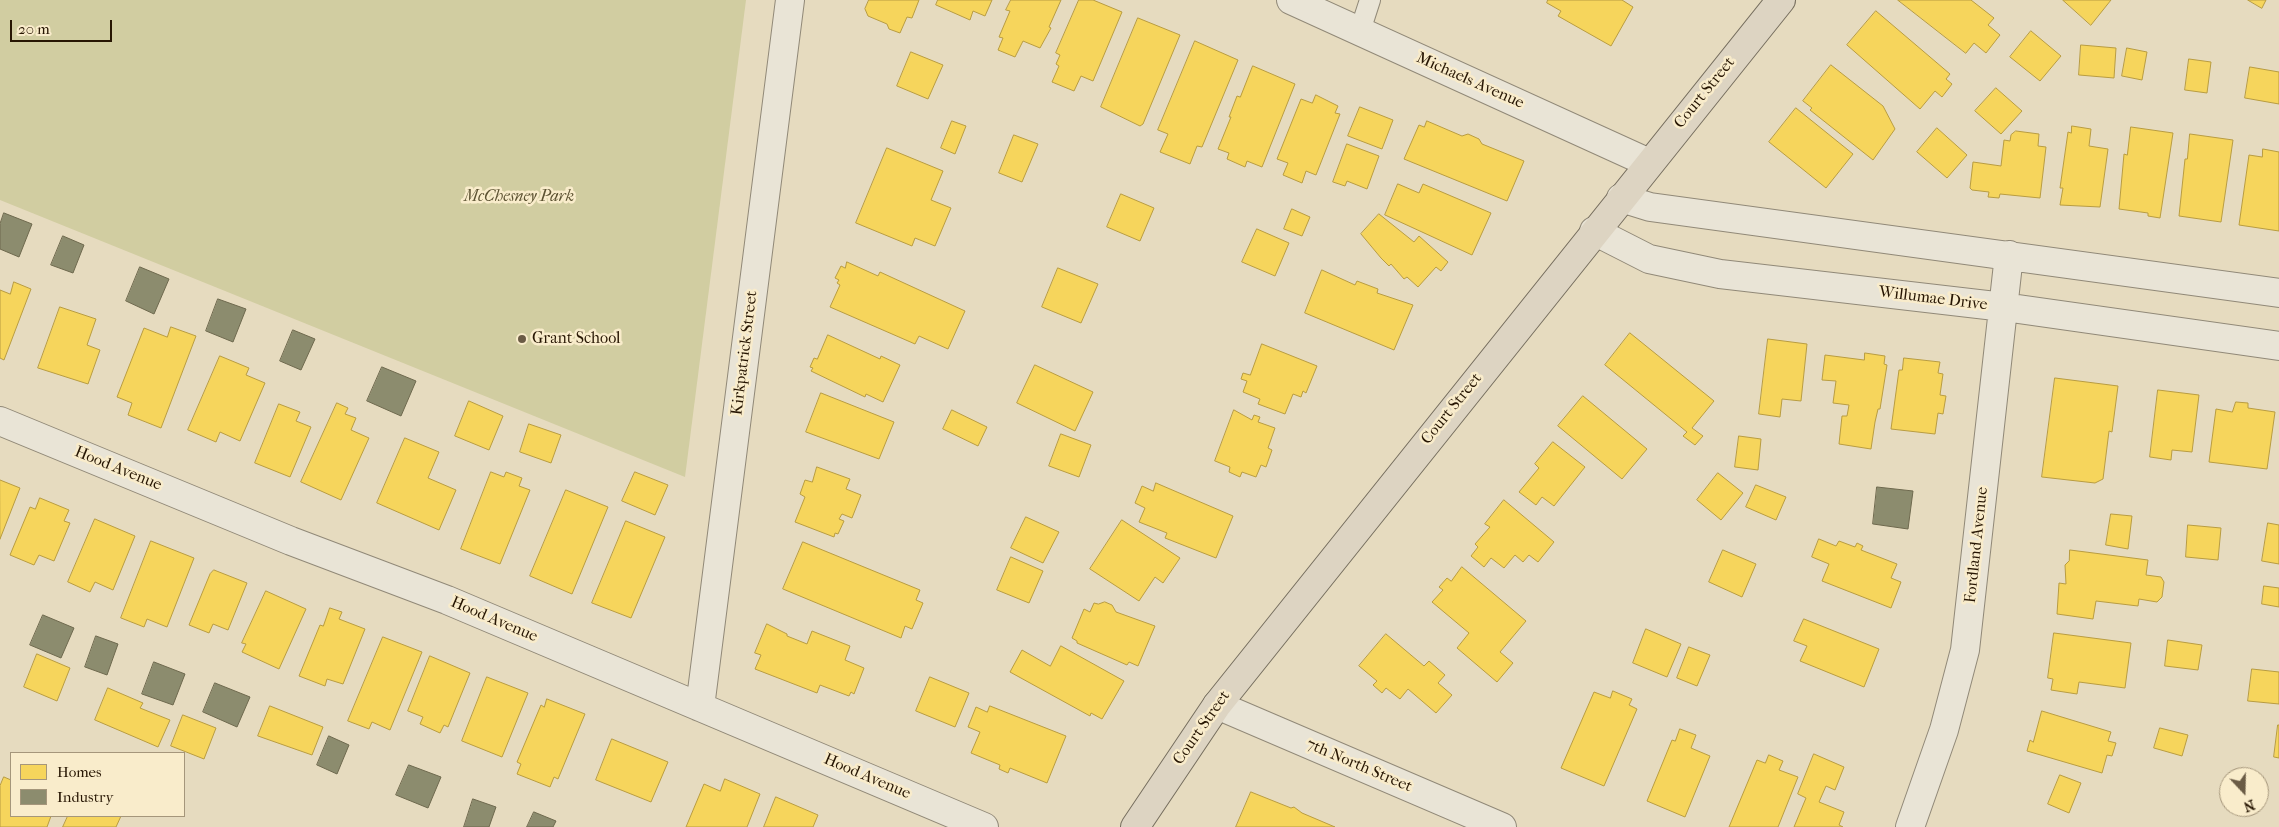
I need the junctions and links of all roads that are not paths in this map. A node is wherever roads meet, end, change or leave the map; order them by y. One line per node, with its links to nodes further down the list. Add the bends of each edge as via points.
1 (790, 0): 15 (street, Kirkpatrick Street)
2 (1291, 0): 5 (street, Michaels Avenue)
3 (1370, 0): 5 (lane)
4 (1780, 0): 6 (main road, Court Street)
5 (1360, 31): 6 (street, Michaels Avenue)
6 (1649, 163): 7 (main road, Court Street)
7 (1621, 198): 8 (main road, Court Street); 9 (street, via 1650,208)
8 (1594, 231): 11 (street, Willumae Drive, via 1649,258 1720,274); 14 (main road, Court Street)
9 (2009, 255): 10 (street); 11 (street, Fordland Avenue)
10 (2279, 293)
11 (2004, 307): 12 (street, Willumae Drive); 19 (street, Fordland Avenue, via 1965,650 1944,730)
12 (2279, 346)
13 (0, 421): 15 (street, Hood Avenue, via 282,537 447,600)
14 (1216, 705): 17 (main road, Court Street); 18 (street, 7th North Street)
15 (700, 707): 16 (street, Hood Avenue)
16 (984, 827)
17 (1135, 827)
18 (1502, 827)
19 (1910, 827)

